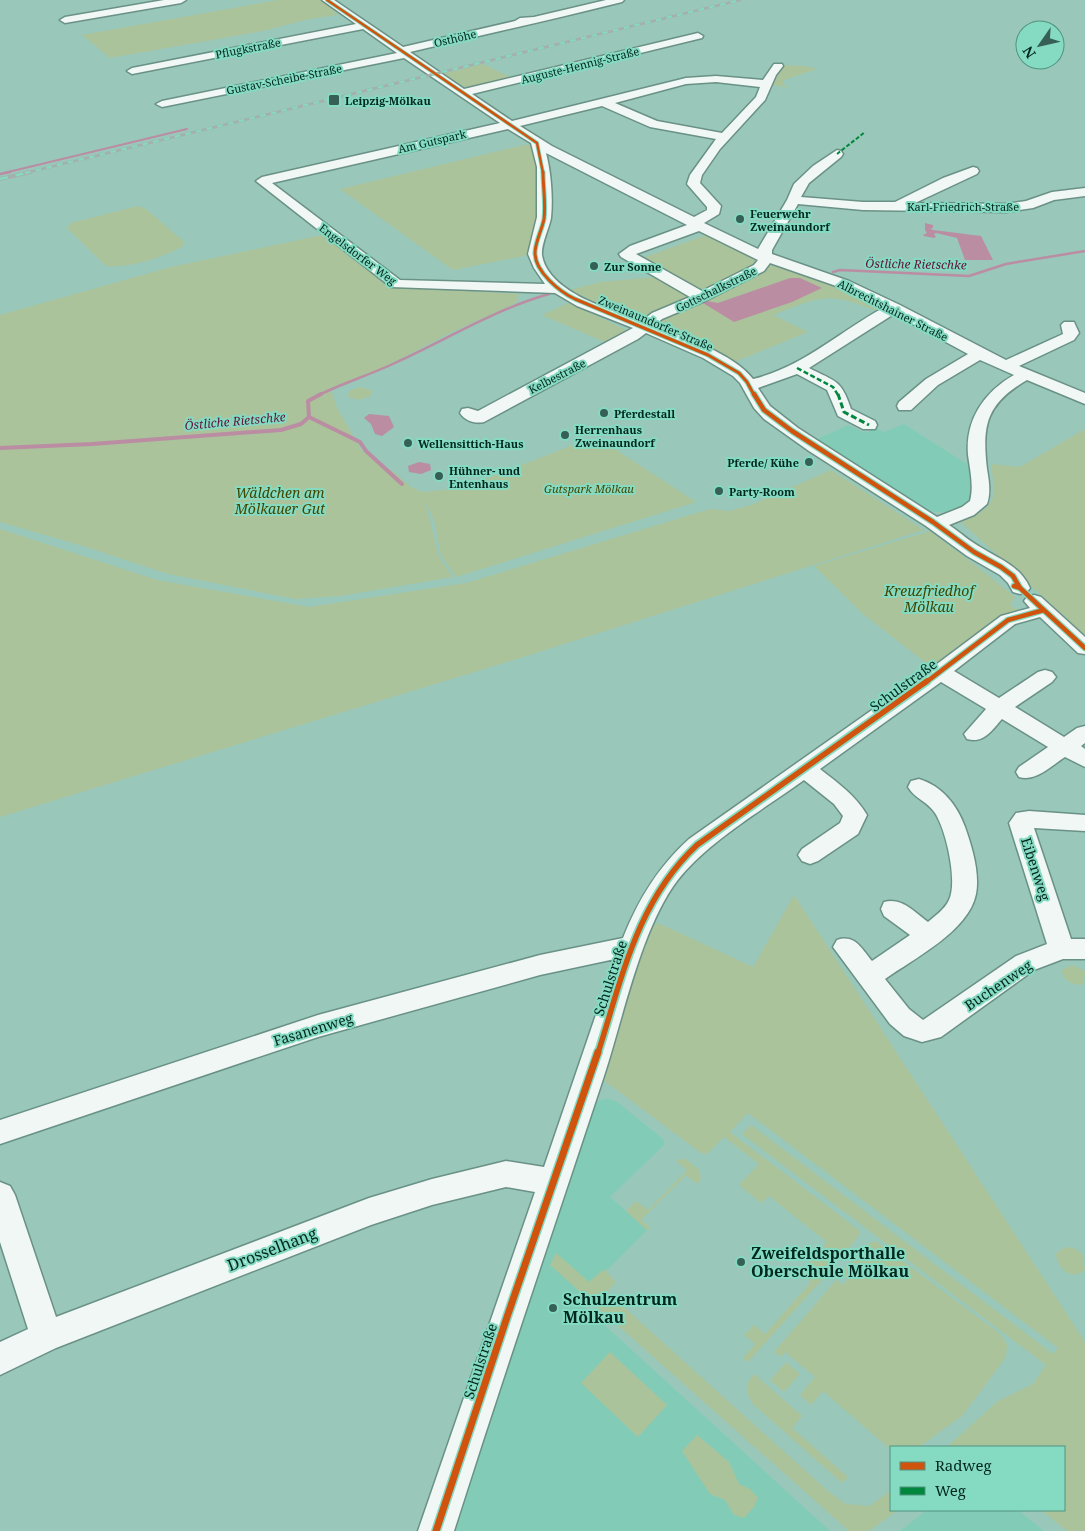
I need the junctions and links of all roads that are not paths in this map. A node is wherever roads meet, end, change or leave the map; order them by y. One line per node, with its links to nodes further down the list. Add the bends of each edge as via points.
1 (181, 0): 5 (street)
2 (619, 0): 4 (street, Osthöhe)
3 (332, 1): 6 (street)
4 (602, 2): 8 (street, Osthöhe)
5 (65, 20)
6 (364, 26): 8 (street); 10 (street, Pflugkstraße)
7 (698, 36): 12 (street, Auguste-Hennig-Straße)
8 (404, 53): 12 (street); 14 (street, Gustav-Scheibe-Straße)
9 (778, 66): 11 (street)
10 (132, 71)
11 (767, 84): 13 (street, Am Gutspark, via 691,80); 16 (street, via 761,98)
12 (462, 93): 15 (street)
13 (603, 102): 15 (street, Am Gutspark); 16 (street, via 654,124)
14 (162, 104)
15 (508, 124): 17 (street); 20 (street, Am Gutspark)
16 (724, 137): 24 (street, via 696,174 693,184 714,206 714,211)
17 (537, 143): 24 (street, Albrechtshainer Straße); 26 (street, Zweinaundorfer Straße, via 543,167 544,217 535,254)
18 (840, 160): 22 (street, Gottschalkstraße, via 822,167 804,180)
19 (973, 171): 23 (street, Karl-Friedrich-Straße)
20 (262, 181): 26 (street, Engelsdorfer Weg, via 396,284)
21 (1085, 192): 23 (street, Karl-Friedrich-Straße, via 1052,196 1015,207)
22 (794, 200): 23 (street, Karl-Friedrich-Straße); 25 (street, Gottschalkstraße, via 765,250)
23 (900, 206)
24 (696, 224): 25 (street, Albrechtshainer Straße); 27 (street, via 626,254)
25 (766, 256): 27 (street, Gottschalkstraße, via 760,268); 28 (street, Albrechtshainer Straße, via 844,284)
26 (557, 289): 30 (street, Zweinaundorfer Straße)
27 (702, 297): 30 (street, Gottschalkstraße, via 657,316)
28 (895, 308): 31 (street, Albrechtshainer Straße); 33 (street)
29 (1069, 325): 32 (street, via 1069,337)
30 (644, 327): 35 (street, Zweinaundorfer Straße, via 707,354 740,373); 38 (street, Kelbestraße, via 626,340 478,418)
31 (979, 354): 32 (street, Albrechtshainer Straße); 37 (street, via 938,378)
32 (1006, 366): 34 (street, Albrechtshainer Straße)
33 (797, 368): 35 (street); 39 (street, via 833,387 844,412)
34 (1025, 375): 36 (street, Albrechtshainer Straße); 40 (street, via 992,398 982,415 976,441 978,504)
35 (749, 385): 40 (street, Zweinaundorfer Straße, via 756,401 775,419)
36 (1085, 400)
37 (905, 406)
38 (468, 413)
39 (869, 425)
40 (935, 524): 41 (street, Zweinaundorfer Straße, via 1008,573)
41 (1044, 610): 42 (street, Zweinaundorfer Straße); 43 (street, Schulstraße, via 1008,620)
42 (1085, 648)
43 (940, 672): 45 (street); 50 (street, Schulstraße)
44 (1045, 677): 45 (street)
45 (1001, 708): 47 (street); 48 (street)
46 (1085, 732): 48 (street)
47 (975, 734)
48 (1064, 746): 49 (street); 51 (street)
49 (1085, 759)
50 (805, 769): 54 (street, via 842,798 855,815 850,828); 57 (street, Schulstraße, via 683,856 661,883)
51 (1027, 772)
52 (919, 788): 56 (street, via 930,793 947,812 959,846 962,867 961,902 956,911)
53 (1085, 823): 59 (street, Eibenweg, via 1024,819 1021,823)
54 (810, 855)
55 (893, 909): 56 (street)
56 (927, 934): 60 (street)
57 (632, 946): 61 (street, Fasanenweg, via 531,968 318,1026); 62 (street, Schulstraße)
58 (846, 947): 60 (street)
59 (1073, 949): 60 (street, Buchenweg, via 1025,963 932,1029 923,1032 916,1030 895,1011)
60 (869, 976)
61 (0, 1132)
62 (554, 1182): 64 (street, Drosselhang, via 506,1174 432,1192 369,1212); 66 (street, Schulstraße)
63 (0, 1195): 64 (street)
64 (46, 1336): 65 (street, Drosselhang)
65 (0, 1359)
66 (436, 1531)

